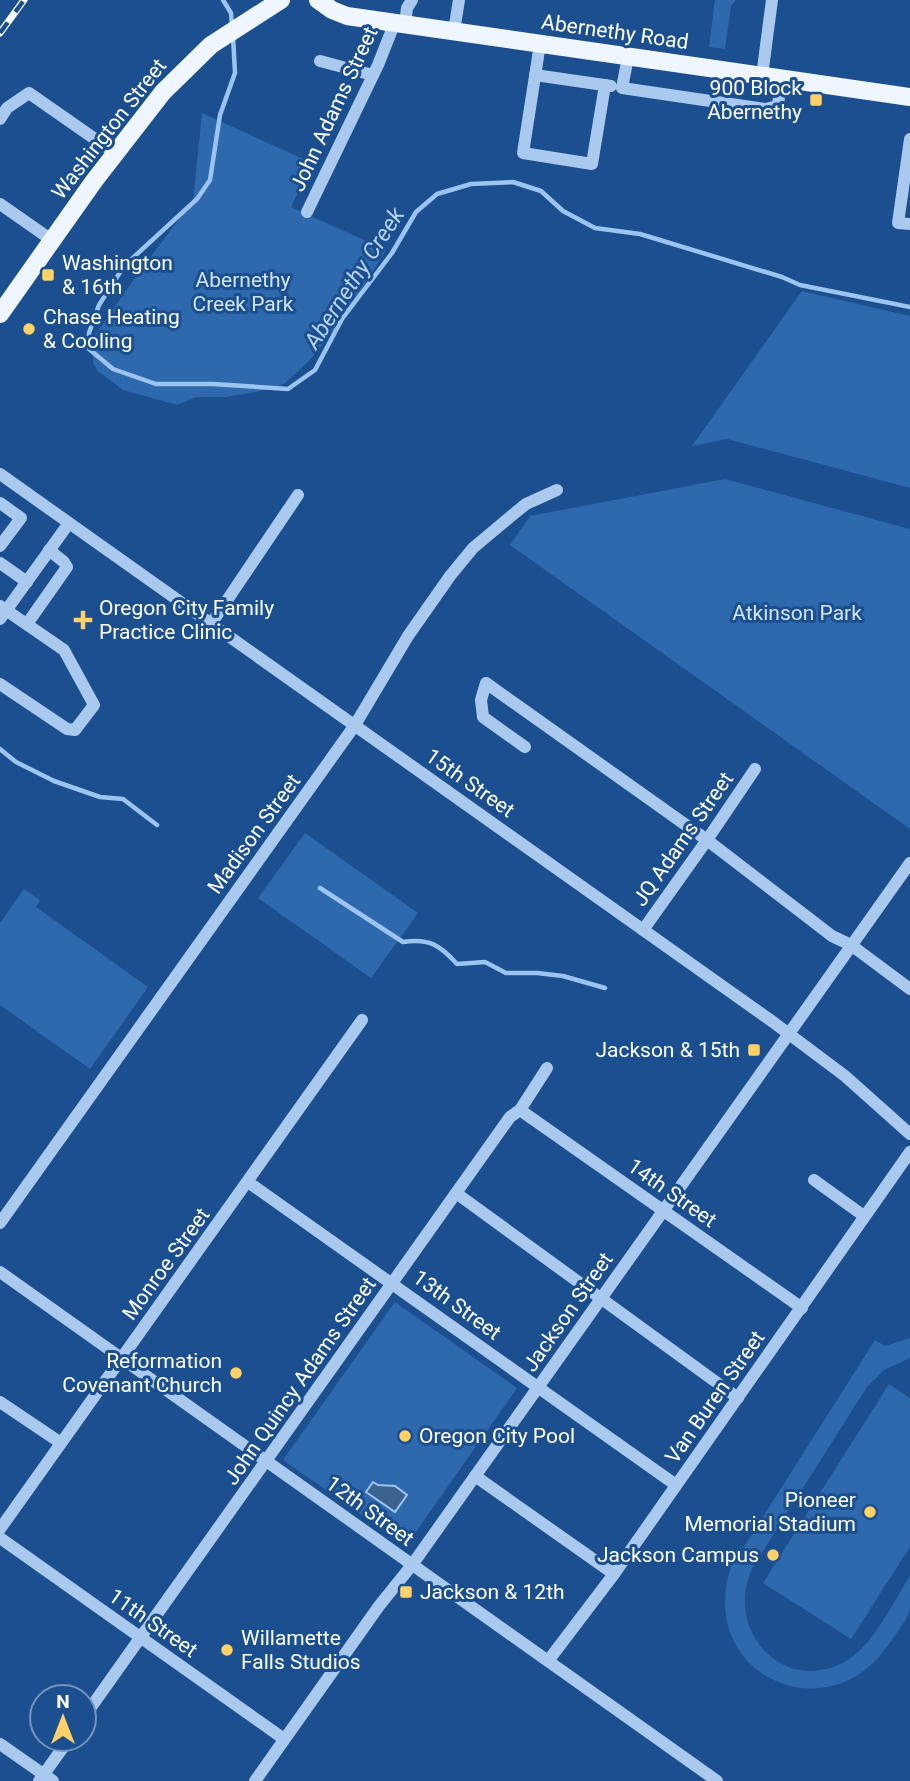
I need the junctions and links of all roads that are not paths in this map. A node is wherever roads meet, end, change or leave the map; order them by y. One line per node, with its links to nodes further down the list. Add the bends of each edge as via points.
1 (318, 0): 6 (main road, Abernethy Road, via 347,16)
2 (412, 0): 6 (street, John Adams Street)
3 (459, 0): 7 (street)
4 (772, 0): 13 (street)
5 (274, 4): 20 (main road, Washington Street, via 202,53 163,92)
6 (400, 23): 7 (main road, Abernethy Road); 11 (street, John Adams Street)
7 (454, 31): 8 (main road, Abernethy Road)
8 (540, 44): 9 (main road, Abernethy Road); 12 (street)
9 (628, 57): 13 (main road, Abernethy Road); 16 (street)
10 (320, 61): 11 (street)
11 (373, 75): 22 (street, John Adams Street)
12 (535, 75): 15 (street); 15 (street, via 523,153 592,164)
13 (762, 76): 14 (main road, Abernethy Road)
14 (781, 79): 16 (street, via 778,106 765,109); 17 (main road, Abernethy Road)
15 (605, 85): 16 (street)
16 (622, 88)
17 (910, 97)
18 (0, 119): 20 (street, via 7,108 30,93)
19 (910, 139): 23 (street, via 898,223)
20 (115, 153): 24 (main road, Washington Street)
21 (0, 204): 24 (street)
22 (307, 212)
23 (910, 224)
24 (53, 241): 25 (main road, Washington Street)
25 (0, 314)
26 (0, 474): 30 (street, 15th Street)
27 (557, 490): 39 (street, Madison Street, via 526,504 464,558 408,636)
28 (298, 495): 37 (street)
29 (0, 503): 31 (street, via 21,517)
30 (69, 523): 32 (street); 37 (street, 15th Street)
31 (0, 546)
32 (49, 551): 34 (street); 36 (street, via 66,567)
33 (0, 563): 34 (street)
34 (27, 582): 35 (street)
35 (2, 612): 36 (street)
36 (27, 624): 38 (street, via 64,650 94,705 75,730 67,729)
37 (211, 624): 39 (street, 15th Street)
38 (0, 684)
39 (355, 725): 44 (street, 15th Street); 58 (street, Madison Street)
40 (525, 747): 42 (street, via 483,717 481,699 486,683)
41 (755, 769): 42 (street, JQ Adams Street)
42 (707, 841): 44 (street, JQ Adams Street); 45 (street)
43 (910, 863): 45 (street, Jackson Street)
44 (643, 930): 48 (street, 15th Street)
45 (851, 946): 46 (street); 48 (street, Jackson Street)
46 (910, 989)
47 (362, 1020): 54 (street, Monroe Street)
48 (789, 1034): 51 (street, 15th Street); 56 (street, Jackson Street)
49 (547, 1068): 50 (street, John Quincy Adams Street)
50 (520, 1110): 55 (street, John Quincy Adams Street, via 510,1117); 56 (street, 14th Street)
51 (910, 1134)
52 (910, 1152): 57 (street, Van Buren Street)
53 (814, 1180): 57 (street)
54 (248, 1182): 60 (street, 13th Street); 63 (street, Monroe Street)
55 (456, 1193): 60 (street, John Quincy Adams Street); 61 (street)
56 (664, 1210): 61 (street, Jackson Street); 62 (street, 14th Street)
57 (864, 1216): 62 (street, Van Buren Street)
58 (0, 1223)
59 (0, 1272): 63 (street, 12th Street)
60 (393, 1283): 64 (street, 13th Street); 68 (street, John Quincy Adams Street)
61 (602, 1297): 64 (street, Jackson Street); 65 (street)
62 (802, 1308): 65 (street, Van Buren Street)
63 (122, 1359): 67 (street, Monroe Street); 68 (street, 12th Street)
64 (538, 1387): 69 (street, Jackson Street); 70 (street, 13th Street)
65 (738, 1398): 70 (street, Van Buren Street)
66 (0, 1402): 67 (street)
67 (61, 1443): 71 (street, Monroe Street)
68 (266, 1461): 73 (street, 12th Street); 75 (street, John Quincy Adams Street)
69 (475, 1476): 73 (street, Jackson Street); 74 (street)
70 (676, 1485): 74 (street, Van Buren Street)
71 (0, 1529)
72 (0, 1538): 75 (street, 11th Street)
73 (412, 1565): 76 (street, 12th Street); 78 (street, Jackson Street)
74 (614, 1574): 76 (street, Van Buren Street)
75 (141, 1638): 77 (street, John Quincy Adams Street); 78 (street, 11th Street)
76 (548, 1661): 81 (street, 12th Street)
77 (98, 1698)
78 (284, 1739): 83 (street, Jackson Street)
79 (0, 1744): 82 (street)
80 (61, 1753): 82 (street)
81 (701, 1776): 84 (street, 12th Street)
82 (45, 1779)
83 (255, 1781)
84 (717, 1781)

